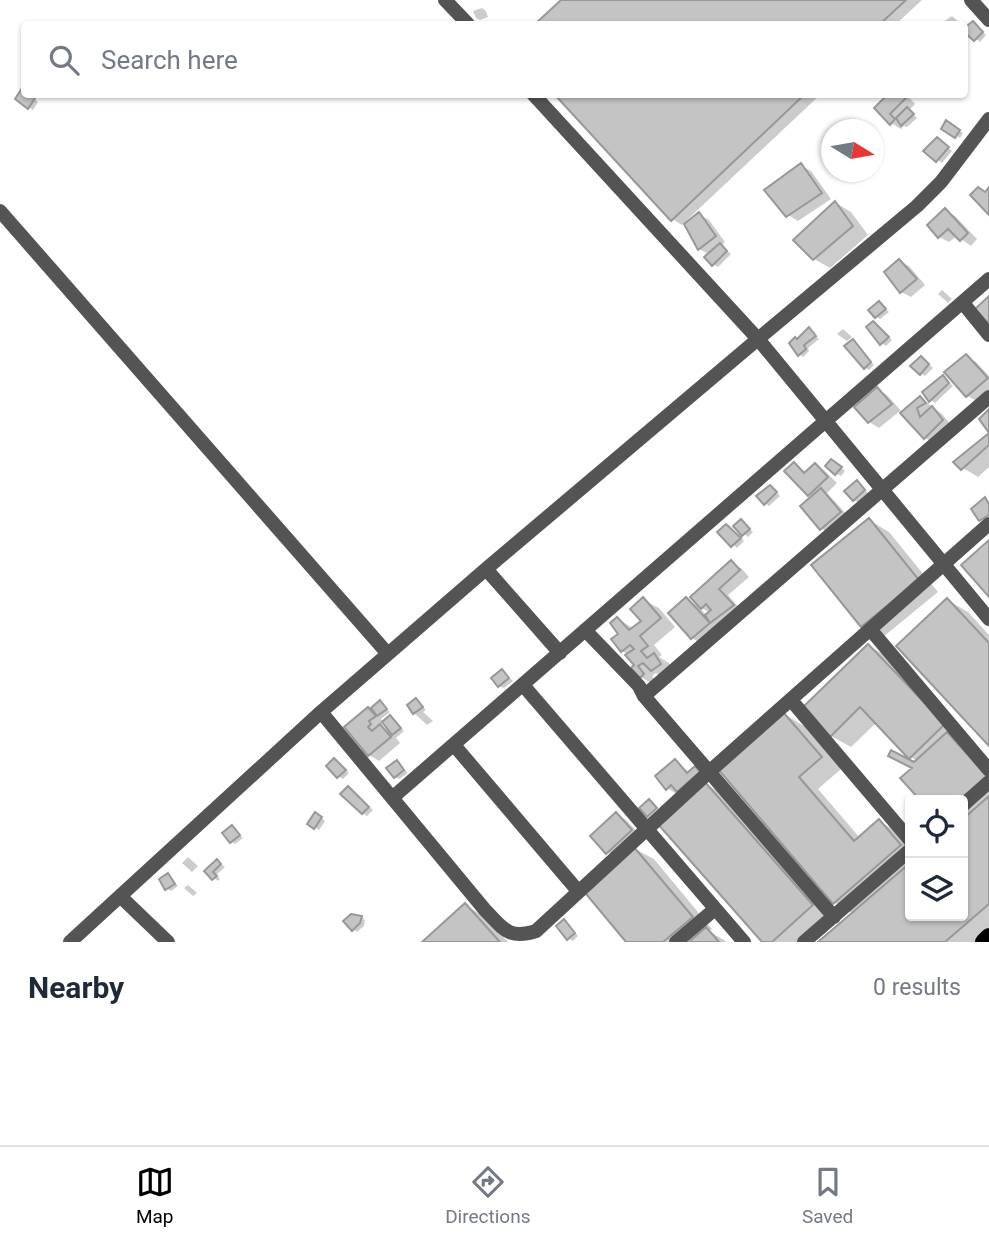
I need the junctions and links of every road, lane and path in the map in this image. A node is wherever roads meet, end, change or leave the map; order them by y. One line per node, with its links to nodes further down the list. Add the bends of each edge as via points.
1 (445, 0): 4 (street)
2 (971, 0): 3 (street)
3 (989, 20)
4 (465, 21)
5 (537, 98): 11 (street)
6 (989, 119): 11 (street, via 917,206)
7 (0, 211): 22 (street)
8 (989, 279): 9 (street)
9 (963, 303): 10 (street); 13 (street)
10 (989, 335)
11 (758, 339): 13 (street); 17 (street)
12 (989, 397): 14 (street)
13 (827, 422): 14 (street); 20 (street)
14 (883, 489): 16 (street); 24 (street)
15 (989, 524): 16 (street)
16 (944, 564): 18 (street); 19 (street)
17 (486, 569): 21 (street); 22 (street)
18 (989, 619)
19 (870, 629): 25 (street); 28 (street)
20 (585, 630): 21 (street); 24 (street)
21 (560, 653): 23 (street)
22 (388, 654): 26 (street)
23 (523, 685): 27 (street); 33 (street)
24 (644, 696): 29 (street)
25 (791, 699): 29 (street); 34 (street)
26 (321, 712): 31 (street); 37 (street)
27 (454, 745): 31 (street); 36 (street)
28 (989, 770)
29 (710, 771): 33 (street); 39 (street)
30 (989, 782): 32 (street)
31 (392, 799): 36 (street, via 507,932 521,936 536,931)
32 (968, 801)
33 (646, 829): 36 (street); 38 (street)
34 (905, 834)
35 (905, 854): 39 (street)
36 (578, 891)
37 (121, 897): 41 (street); 42 (street)
38 (715, 909): 43 (street); 44 (street)
39 (834, 916): 45 (street)
40 (989, 937): 46 (main road)
41 (70, 942)
42 (168, 942)
43 (676, 942)
44 (744, 942)
45 (804, 942)
46 (984, 942)

